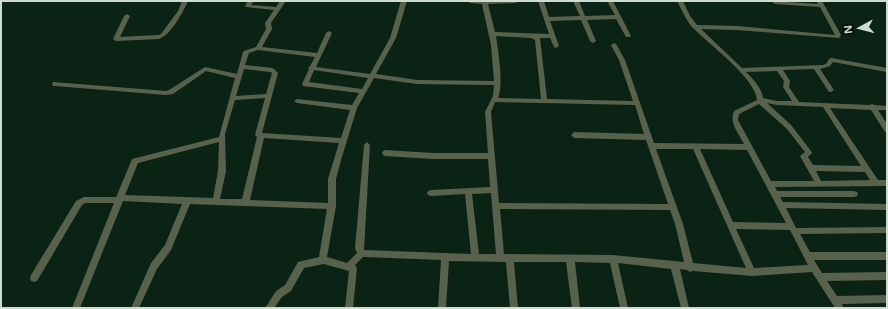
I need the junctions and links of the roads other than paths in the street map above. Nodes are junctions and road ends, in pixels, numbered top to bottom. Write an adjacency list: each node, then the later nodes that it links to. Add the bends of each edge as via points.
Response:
1 (185, 1): 15 (street, via 181,11 161,37 116,39)
2 (251, 1): 14 (street, via 248,6)
3 (284, 1): 14 (street)
4 (404, 1): 37 (street, via 393,38)
5 (470, 1): 11 (street)
6 (516, 1): 11 (street)
7 (541, 1): 18 (street)
8 (576, 1): 17 (street)
9 (610, 1): 16 (street)
10 (680, 1): 19 (street)
11 (484, 2): 21 (street, via 492,25)
12 (775, 2): 13 (street)
13 (820, 3): 19 (street, via 837,37)
14 (278, 9): 28 (street, via 268,24 269,29)
15 (128, 16)
16 (618, 17): 17 (street); 24 (street)
17 (583, 18): 18 (street); 25 (street)
18 (547, 19): 23 (street)
19 (695, 27): 34 (street)
20 (329, 34): 29 (street)
21 (492, 34): 22 (street); 38 (street)
22 (532, 36): 23 (street); 47 (street, via 538,39 540,45)
23 (552, 36): 27 (street)
24 (628, 36)
25 (593, 40)
26 (614, 44): 48 (street)
27 (556, 46)
28 (258, 48): 29 (street); 30 (street, via 246,51)
29 (318, 55): 32 (street)
30 (241, 67): 36 (street); 42 (street, via 274,71)
31 (816, 67): 33 (street); 35 (street, via 826,66 833,60); 40 (street)
32 (311, 68): 37 (street); 41 (street, via 306,85)
33 (778, 68): 34 (street); 49 (street)
34 (741, 70): 45 (street, via 760,95)
35 (887, 70)
36 (238, 76): 39 (street, via 205,69 168,93); 43 (street)
37 (370, 77): 38 (street, via 438,84); 41 (street)
38 (496, 83): 44 (street)
39 (55, 84)
40 (831, 90)
41 (362, 91): 52 (street)
42 (268, 96): 43 (street); 56 (street, via 258,132)
43 (232, 98): 58 (street)
44 (493, 100): 47 (street); 65 (street, via 488,112)
45 (760, 100): 49 (street); 63 (street, via 735,115 735,120); 66 (street, via 789,127 810,152 804,155)
46 (297, 101): 52 (street)
47 (544, 102): 48 (street)
48 (636, 103): 57 (street)
49 (797, 104): 50 (street)
50 (825, 106): 51 (street); 67 (street)
51 (872, 106): 53 (street); 54 (street)
52 (354, 108): 59 (street)
53 (887, 108)
54 (887, 130)
55 (574, 135): 57 (street)
56 (262, 136): 59 (street); 80 (street)
57 (648, 137): 61 (street)
58 (221, 139): 77 (street, via 135,161); 79 (street, via 222,171)
59 (343, 141): 82 (street, via 332,179)
60 (368, 145): 89 (street, via 359,248)
61 (651, 146): 62 (street); 84 (street)
62 (696, 147): 63 (street); 86 (street)
63 (750, 147): 70 (street)
64 (385, 153): 65 (street)
65 (492, 156): 72 (street)
66 (810, 168): 67 (street); 71 (street)
67 (867, 169): 68 (street)
68 (876, 183): 69 (street); 71 (street)
69 (887, 183)
70 (770, 184): 71 (street); 75 (street)
71 (819, 184)
72 (495, 190): 73 (street); 83 (street)
73 (468, 191): 74 (street); 93 (street)
74 (431, 193)
75 (775, 194): 76 (street); 81 (street)
76 (854, 194)
77 (118, 199): 78 (street); 106 (street, via 84,200 79,203); 109 (street)
78 (187, 201): 79 (street); 110 (street, via 168,247 154,266)
79 (216, 202): 80 (street)
80 (245, 203): 82 (street)
81 (780, 205): 85 (street); 87 (street)
82 (332, 206): 98 (street, via 322,256)
83 (497, 206): 84 (street); 94 (street)
84 (673, 207): 101 (street)
85 (887, 207)
86 (731, 225): 87 (street); 103 (street)
87 (793, 229): 88 (street); 91 (street)
88 (887, 230)
89 (361, 254): 90 (street); 99 (street)
90 (445, 256): 93 (street); 113 (street)
91 (808, 256): 92 (street); 102 (street)
92 (887, 256)
93 (475, 258): 94 (street)
94 (500, 258): 95 (street)
95 (510, 258): 96 (street); 114 (street)
96 (570, 258): 97 (street); 115 (street)
97 (613, 259): 100 (street); 116 (street)
98 (324, 260): 99 (street); 111 (street, via 301,265 288,288 279,294)
99 (349, 266): 112 (street, via 353,270)
100 (675, 266): 101 (street); 117 (street)
101 (690, 268): 103 (street)
102 (814, 268): 103 (street); 105 (street)
103 (752, 272)
104 (887, 276): 105 (street)
105 (820, 277): 108 (street)
106 (34, 278)
107 (887, 299): 108 (street)
108 (835, 300): 118 (street)
109 (76, 308)
110 (135, 308)
111 (269, 308)
112 (349, 308)
113 (442, 308)
114 (514, 308)
115 (576, 308)
116 (624, 308)
117 (685, 308)
118 (840, 308)

